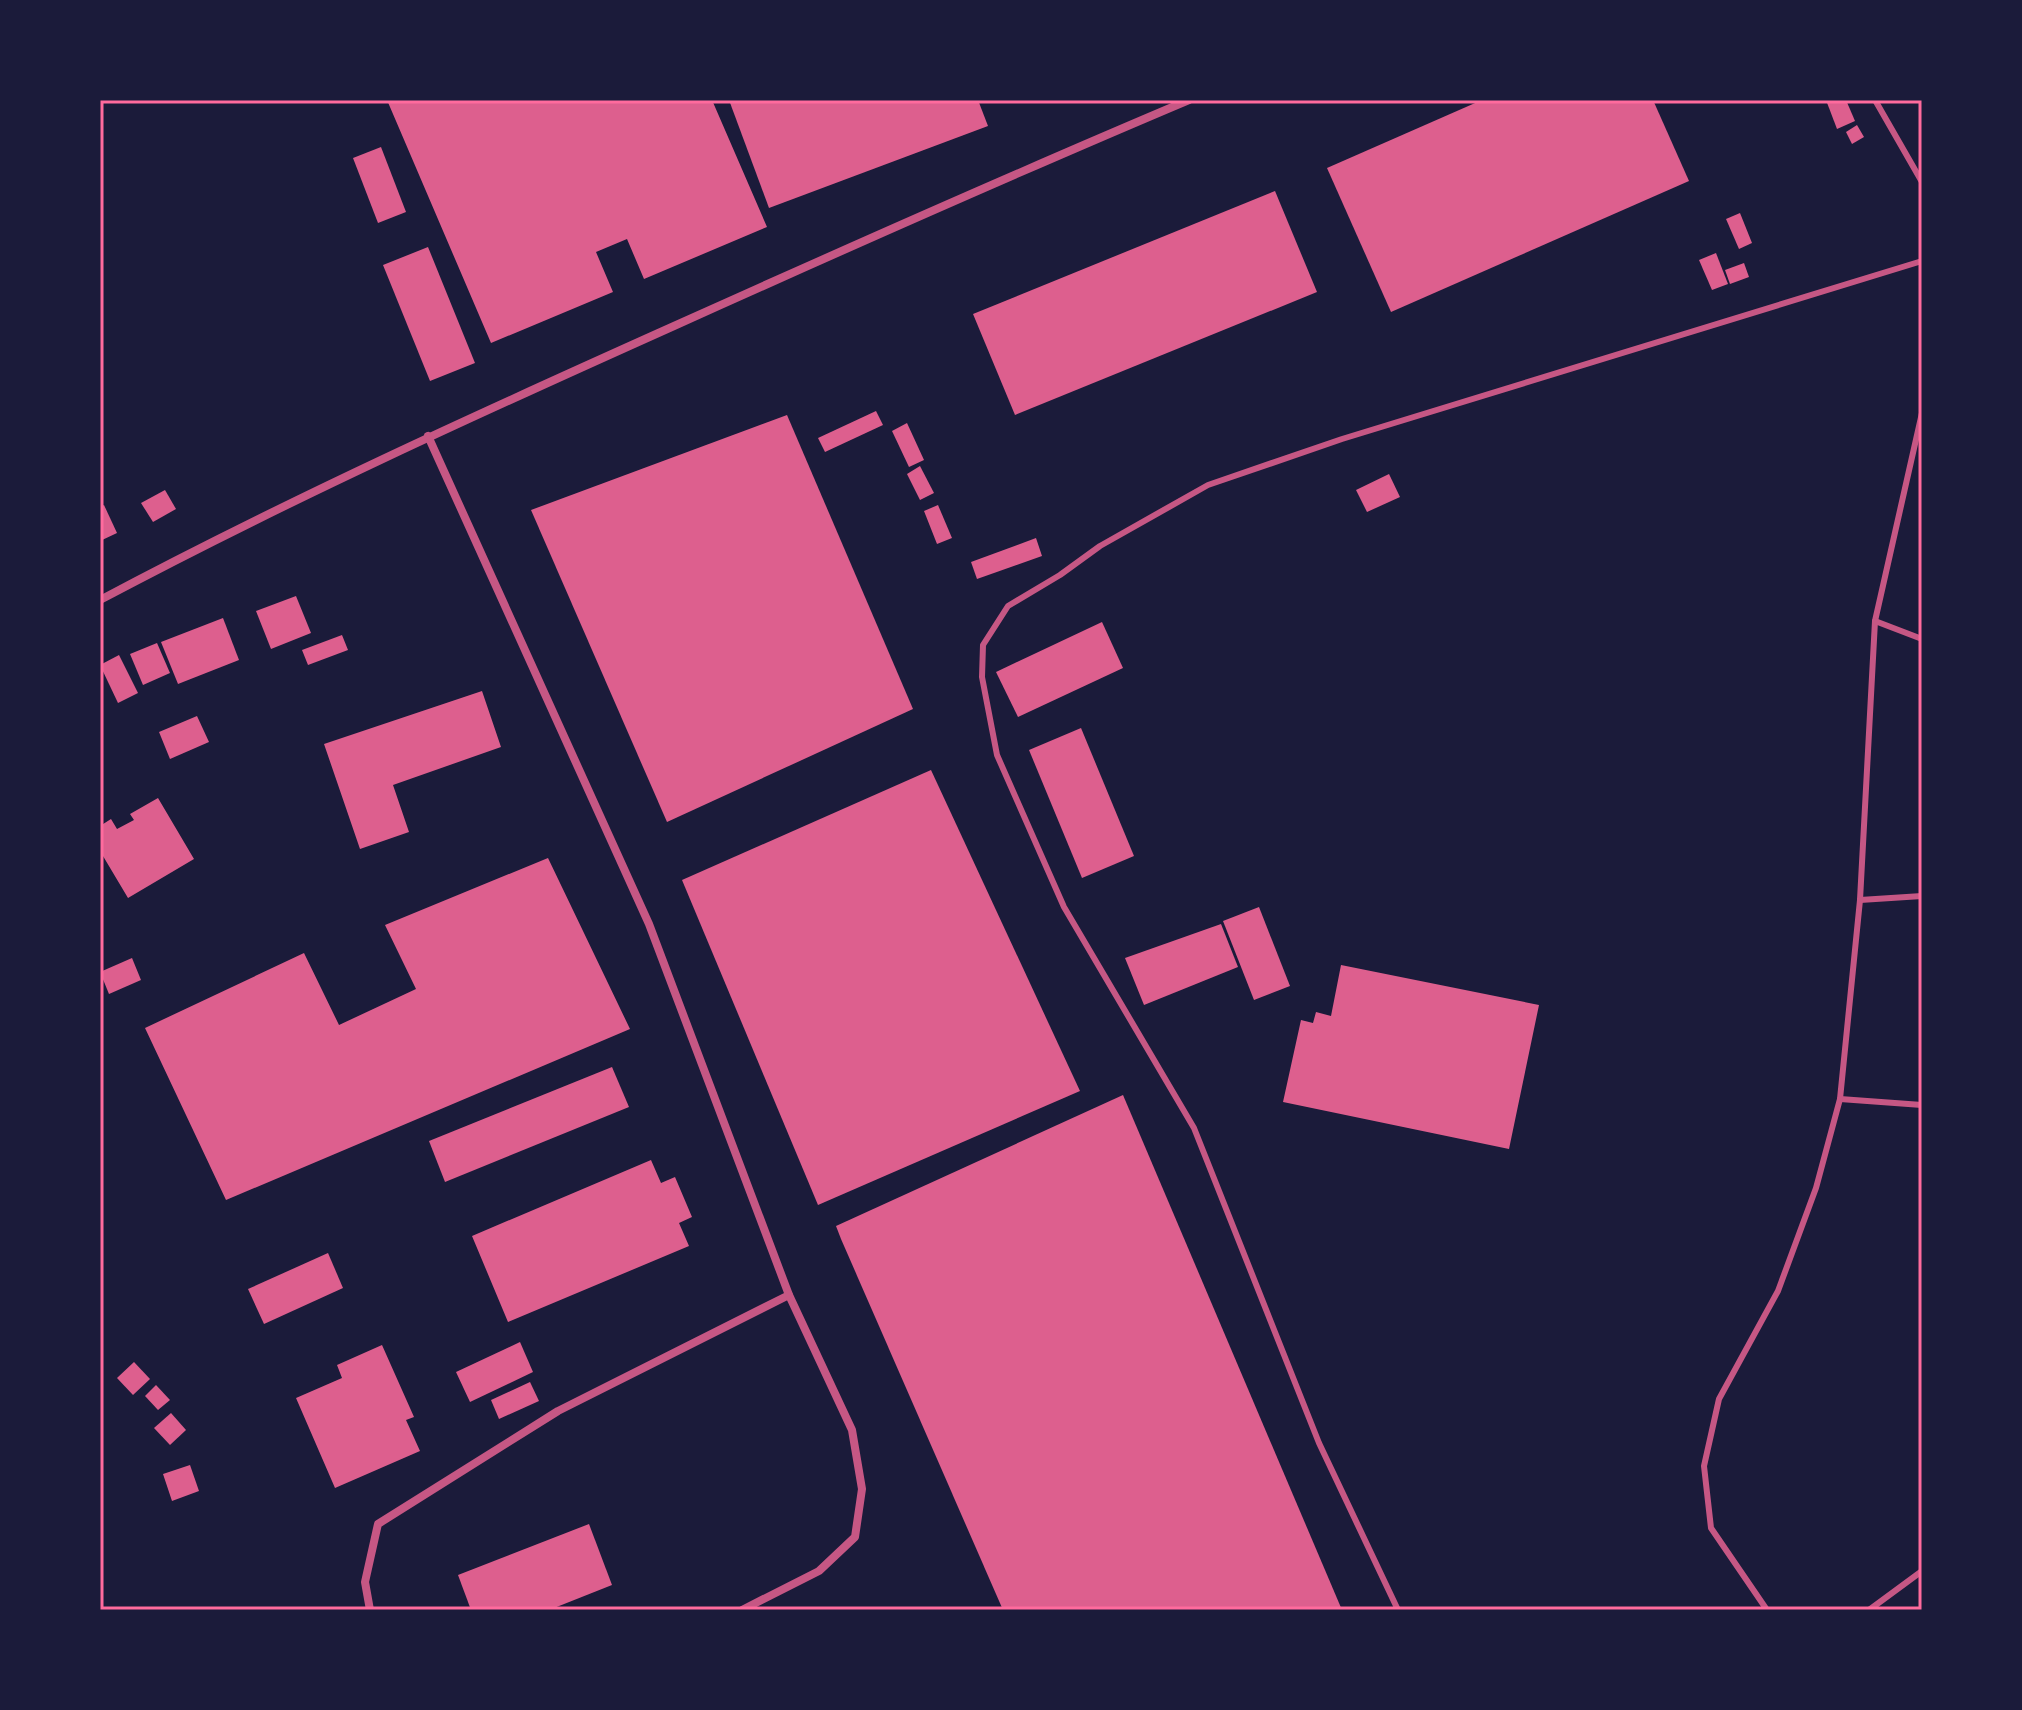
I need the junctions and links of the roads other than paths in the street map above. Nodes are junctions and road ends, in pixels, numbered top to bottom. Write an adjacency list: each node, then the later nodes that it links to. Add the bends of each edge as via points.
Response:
1 (1189, 100): 6 (street)
2 (1875, 100): 3 (lane)
3 (1922, 182)
4 (1922, 261): 18 (lane, via 1208,485 1008,606 983,645 982,677 997,755 1064,907 1194,1128 1319,1443)
5 (1922, 413): 8 (lane)
6 (428, 436): 7 (street, via 231,530); 14 (street, via 649,924)
7 (100, 600)
8 (1875, 621): 9 (lane); 11 (lane)
9 (1922, 639)
10 (1922, 896): 11 (lane)
11 (1860, 900): 12 (lane)
12 (1840, 1099): 13 (lane); 19 (lane, via 1816,1188 1778,1291 1719,1399 1704,1466 1711,1528)
13 (1922, 1105)
14 (789, 1295): 16 (street, via 558,1411 378,1524 365,1582); 17 (street, via 852,1430 862,1489 855,1537 819,1571)
15 (1922, 1571): 20 (lane)
16 (370, 1610)
17 (742, 1610)
18 (1398, 1610)
19 (1767, 1610)
20 (1869, 1610)

